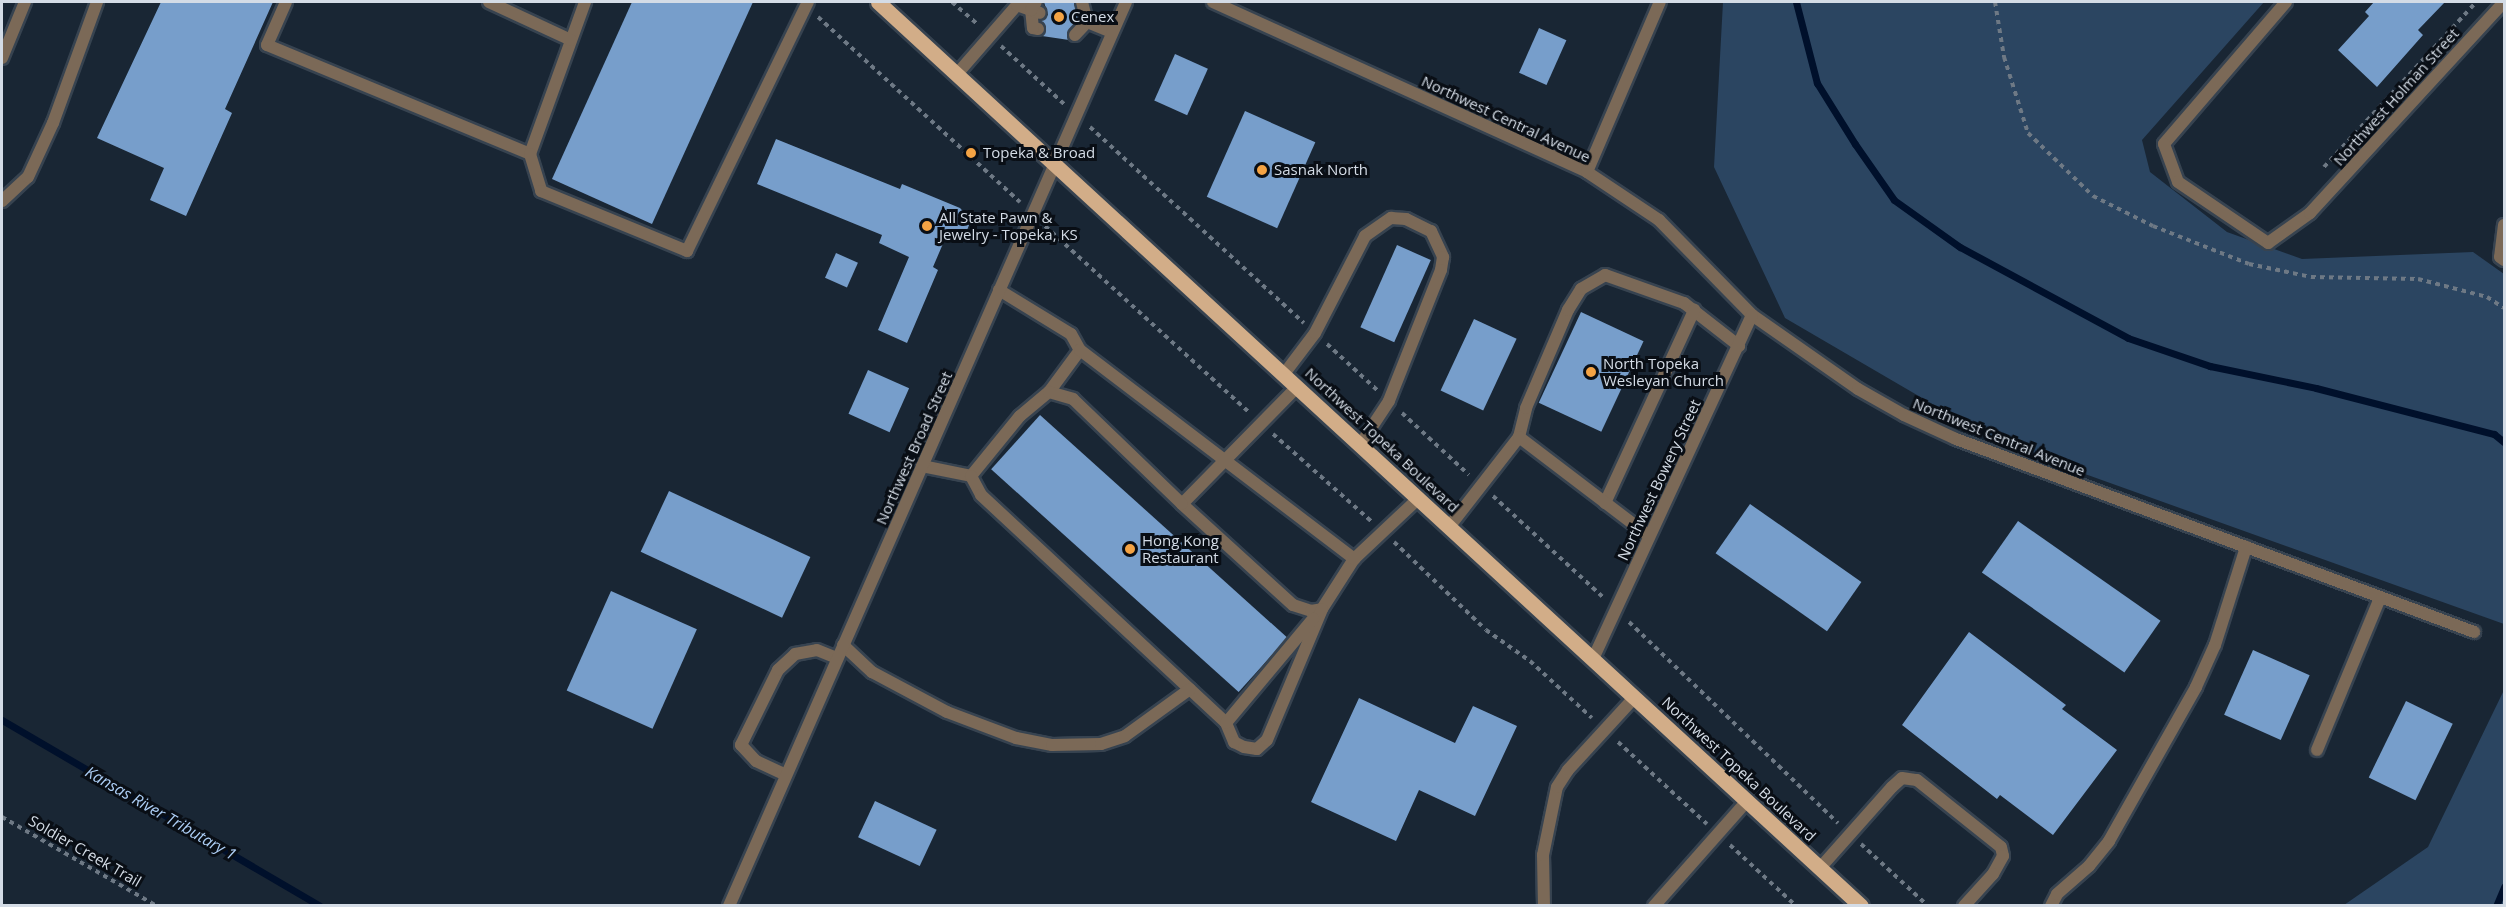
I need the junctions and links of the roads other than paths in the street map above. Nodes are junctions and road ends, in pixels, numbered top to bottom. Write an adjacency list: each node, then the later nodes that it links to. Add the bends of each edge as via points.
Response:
1 (25, 2): 21 (street)
2 (97, 2): 26 (street, via 53,123 28,177)
3 (286, 2): 23 (street, via 267,45)
4 (489, 2): 20 (street)
5 (585, 2): 20 (street)
6 (879, 2): 22 (main road, Northwest Topeka Boulevard)
7 (1082, 2): 16 (street)
8 (1126, 2): 18 (street, Northwest Broad Street)
9 (1214, 2): 25 (street, Northwest Central Avenue)
10 (1660, 2): 25 (street)
11 (2286, 2): 12 (street, Northwest Holman Street, via 2164,144 2178,182 2268,243 2310,213)
12 (2504, 2)
13 (806, 3): 23 (street, via 687,250 541,191)
14 (1014, 3): 15 (street); 22 (street, via 991,37)
15 (1036, 8): 17 (street, via 1033,28)
16 (1082, 21): 18 (street); 19 (street)
17 (1038, 29)
18 (1112, 32): 24 (street, Northwest Broad Street)
19 (1075, 35)
20 (571, 40): 23 (street)
21 (2, 58)
22 (957, 74): 24 (main road, Northwest Topeka Boulevard)
23 (530, 154)
24 (1055, 164): 29 (street, Northwest Broad Street); 34 (main road, Northwest Topeka Boulevard)
25 (1587, 172): 31 (street, Northwest Central Avenue, via 1659,220)
26 (2, 201)
27 (2505, 225): 28 (street, via 2500,256)
28 (2505, 260)
29 (999, 290): 33 (street, via 1071,334); 40 (street, Northwest Broad Street)
30 (1694, 310): 32 (street); 37 (street, via 1631,281 1605,275 1581,289 1526,408); 43 (street)
31 (1752, 315): 32 (street, Northwest Bowery Street); 47 (street, Northwest Central Avenue, via 1858,389 1904,415 1956,439)
32 (1739, 346): 46 (street, Northwest Bowery Street)
33 (1080, 350): 36 (street); 39 (street)
34 (1284, 374): 35 (main road, Northwest Topeka Boulevard); 38 (street, via 1315,333 1352,255 1378,224 1391,218 1406,219 1431,231 1443,257 1441,270 1389,401)
35 (1298, 387): 38 (main road, Northwest Topeka Boulevard); 39 (street)
36 (1049, 392): 41 (street, via 1020,416); 44 (street, via 1073,399)
37 (1518, 437): 43 (street); 45 (street)
38 (1360, 445): 42 (main road, Northwest Topeka Boulevard)
39 (1222, 461): 44 (street); 48 (street)
40 (922, 466): 41 (street); 52 (street, Northwest Broad Street)
41 (971, 476): 55 (street, via 981,495)
42 (1419, 498): 45 (main road, Northwest Topeka Boulevard); 48 (street)
43 (1605, 503): 46 (street)
44 (1182, 504): 50 (street, via 1293,605 1311,611)
45 (1449, 527): 54 (main road, Northwest Topeka Boulevard)
46 (1649, 536): 54 (street, Northwest Bowery Street)
47 (2246, 547): 49 (street, Northwest Central Avenue); 67 (street, via 2215,645 2196,687 2109,841 2089,866 2057,894)
48 (1354, 559): 50 (street)
49 (2380, 597): 51 (street, Northwest Central Avenue); 58 (street)
50 (1322, 609): 57 (street); 57 (street, via 1267,740 1257,749 1244,747 1234,742)
51 (2474, 632)
52 (843, 645): 53 (street, Northwest Broad Street); 55 (street, via 872,672 947,712 1016,738 1052,745 1101,744 1125,736)
53 (837, 658): 59 (street, Northwest Broad Street); 59 (street, via 818,650 795,654 778,670 741,745 756,761)
54 (1593, 659): 56 (main road, Northwest Topeka Boulevard)
55 (1190, 689): 57 (street)
56 (1635, 697): 60 (main road, Northwest Topeka Boulevard); 63 (street, via 1557,787 1542,855)
57 (1226, 723)
58 (2317, 750)
59 (786, 775): 62 (street, Northwest Broad Street)
60 (1747, 801): 61 (main road, Northwest Topeka Boulevard); 64 (street)
61 (1820, 868): 65 (main road, Northwest Topeka Boulevard); 66 (street, via 1892,787 1902,778 1917,780 2001,847 2003,856 1993,874)
62 (729, 906)
63 (1544, 906)
64 (1654, 906)
65 (1861, 906)
66 (1964, 906)
67 (2051, 906)

